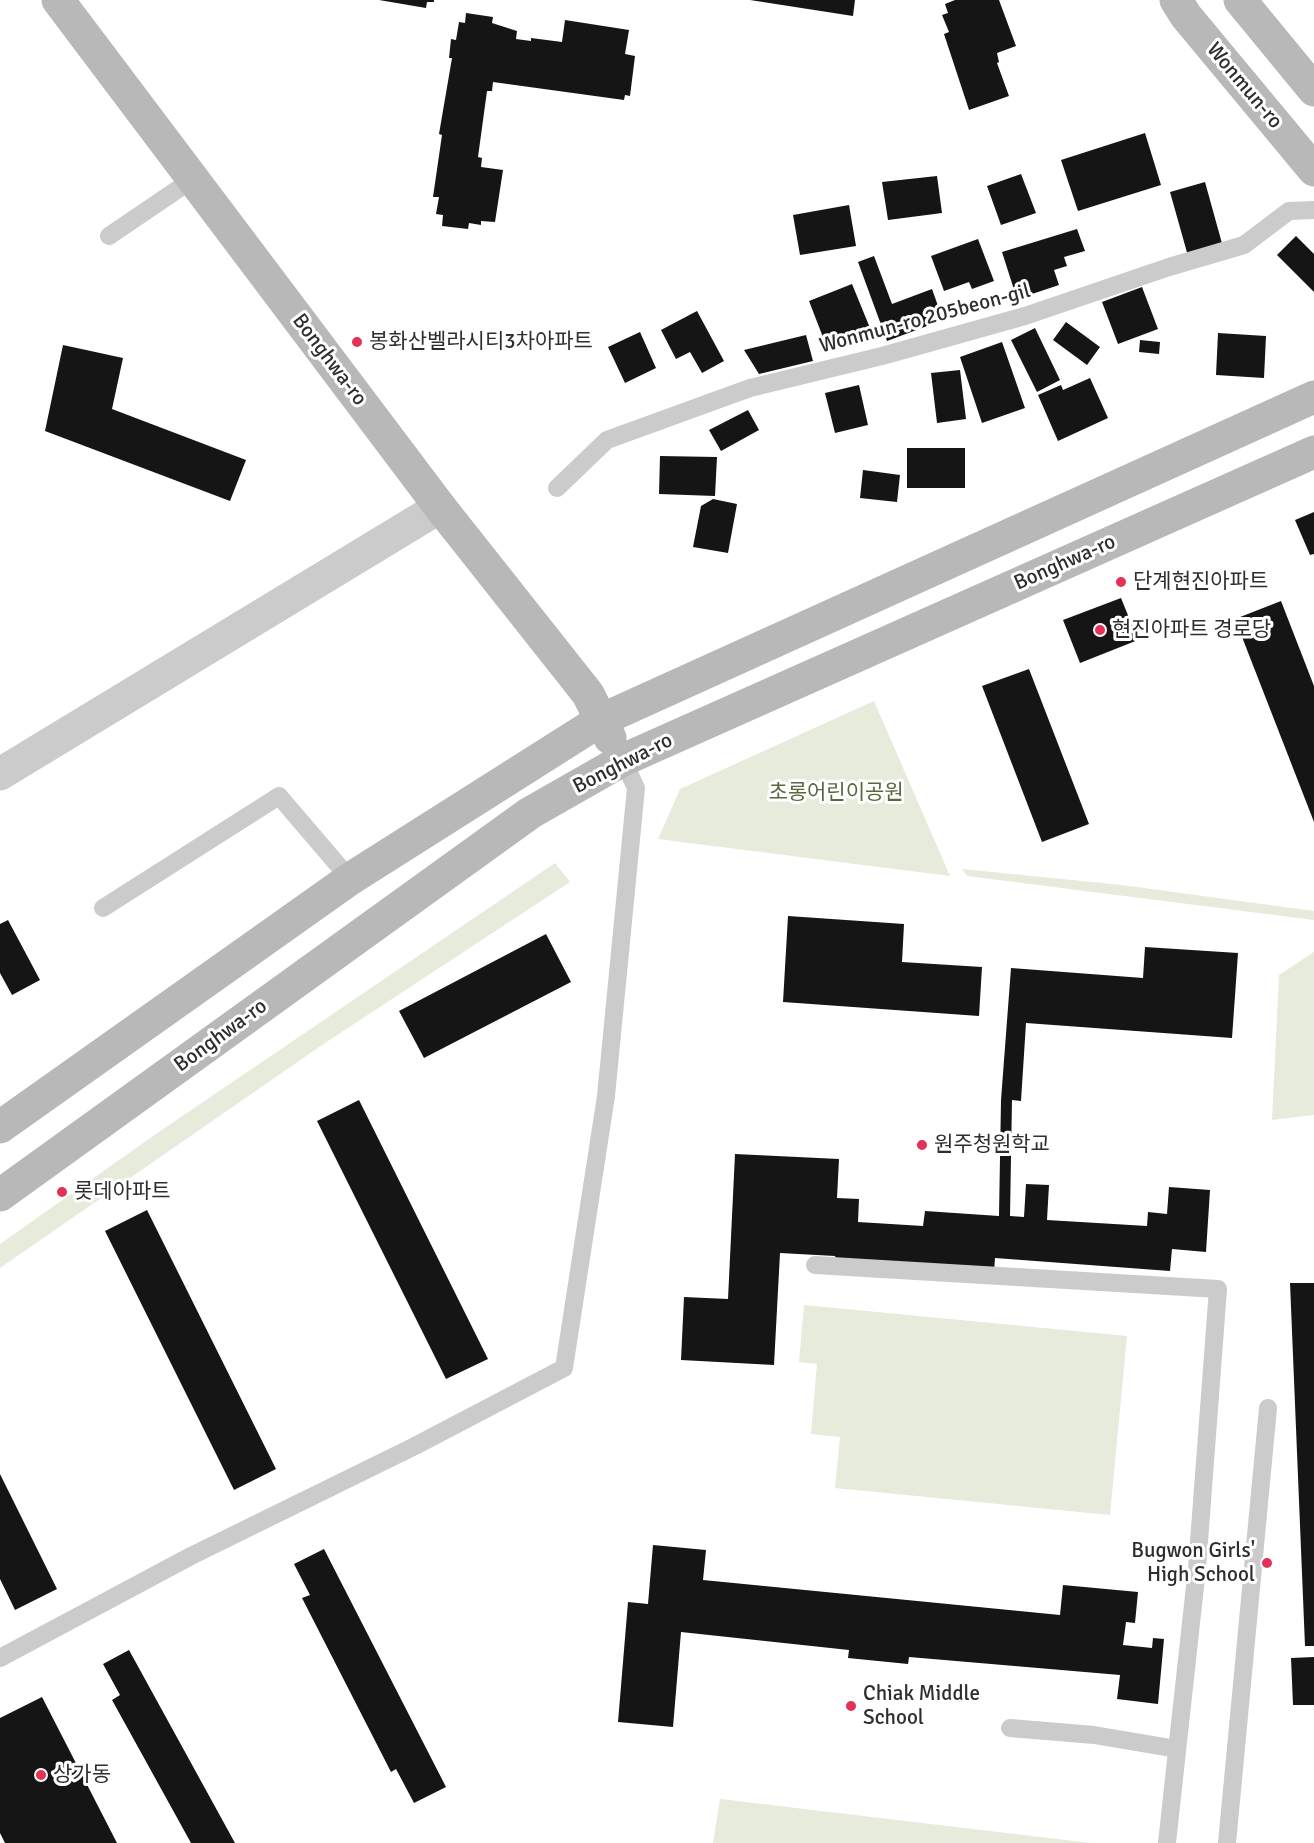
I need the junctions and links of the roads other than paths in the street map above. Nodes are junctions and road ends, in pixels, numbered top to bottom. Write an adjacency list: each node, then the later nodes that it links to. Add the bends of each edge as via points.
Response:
1 (57, 0): 6 (street, Bonghwa-ro)
2 (1176, 0): 5 (street, Wonmun-ro)
3 (1240, 0): 4 (street)
4 (1314, 90)
5 (1314, 170)
6 (193, 179): 8 (lane); 12 (street, Bonghwa-ro)
7 (1314, 210): 11 (lane, Wonmun-ro 205beon-gil, via 1289,211 1244,244 1024,316 750,388 607,440)
8 (109, 236)
9 (1314, 397): 13 (street)
10 (1314, 452): 14 (street, Bonghwa-ro)
11 (557, 488)
12 (440, 507): 13 (street, Bonghwa-ro, via 588,694); 15 (street)
13 (601, 720): 14 (street, Bonghwa-ro); 16 (street)
14 (622, 760): 19 (street, Bonghwa-ro, via 531,813); 22 (lane, via 636,788 608,1086 564,1368 191,1556)
15 (0, 774)
16 (350, 879): 17 (lane, via 279,796); 18 (street)
17 (103, 908)
18 (0, 1127)
19 (0, 1195)
20 (815, 1265): 24 (lane, via 1218,1289 1197,1568)
21 (1268, 1408): 26 (lane)
22 (0, 1658)
23 (1010, 1728): 24 (lane, via 1094,1735)
24 (1177, 1749): 25 (lane)
25 (1167, 1843)
26 (1227, 1843)

